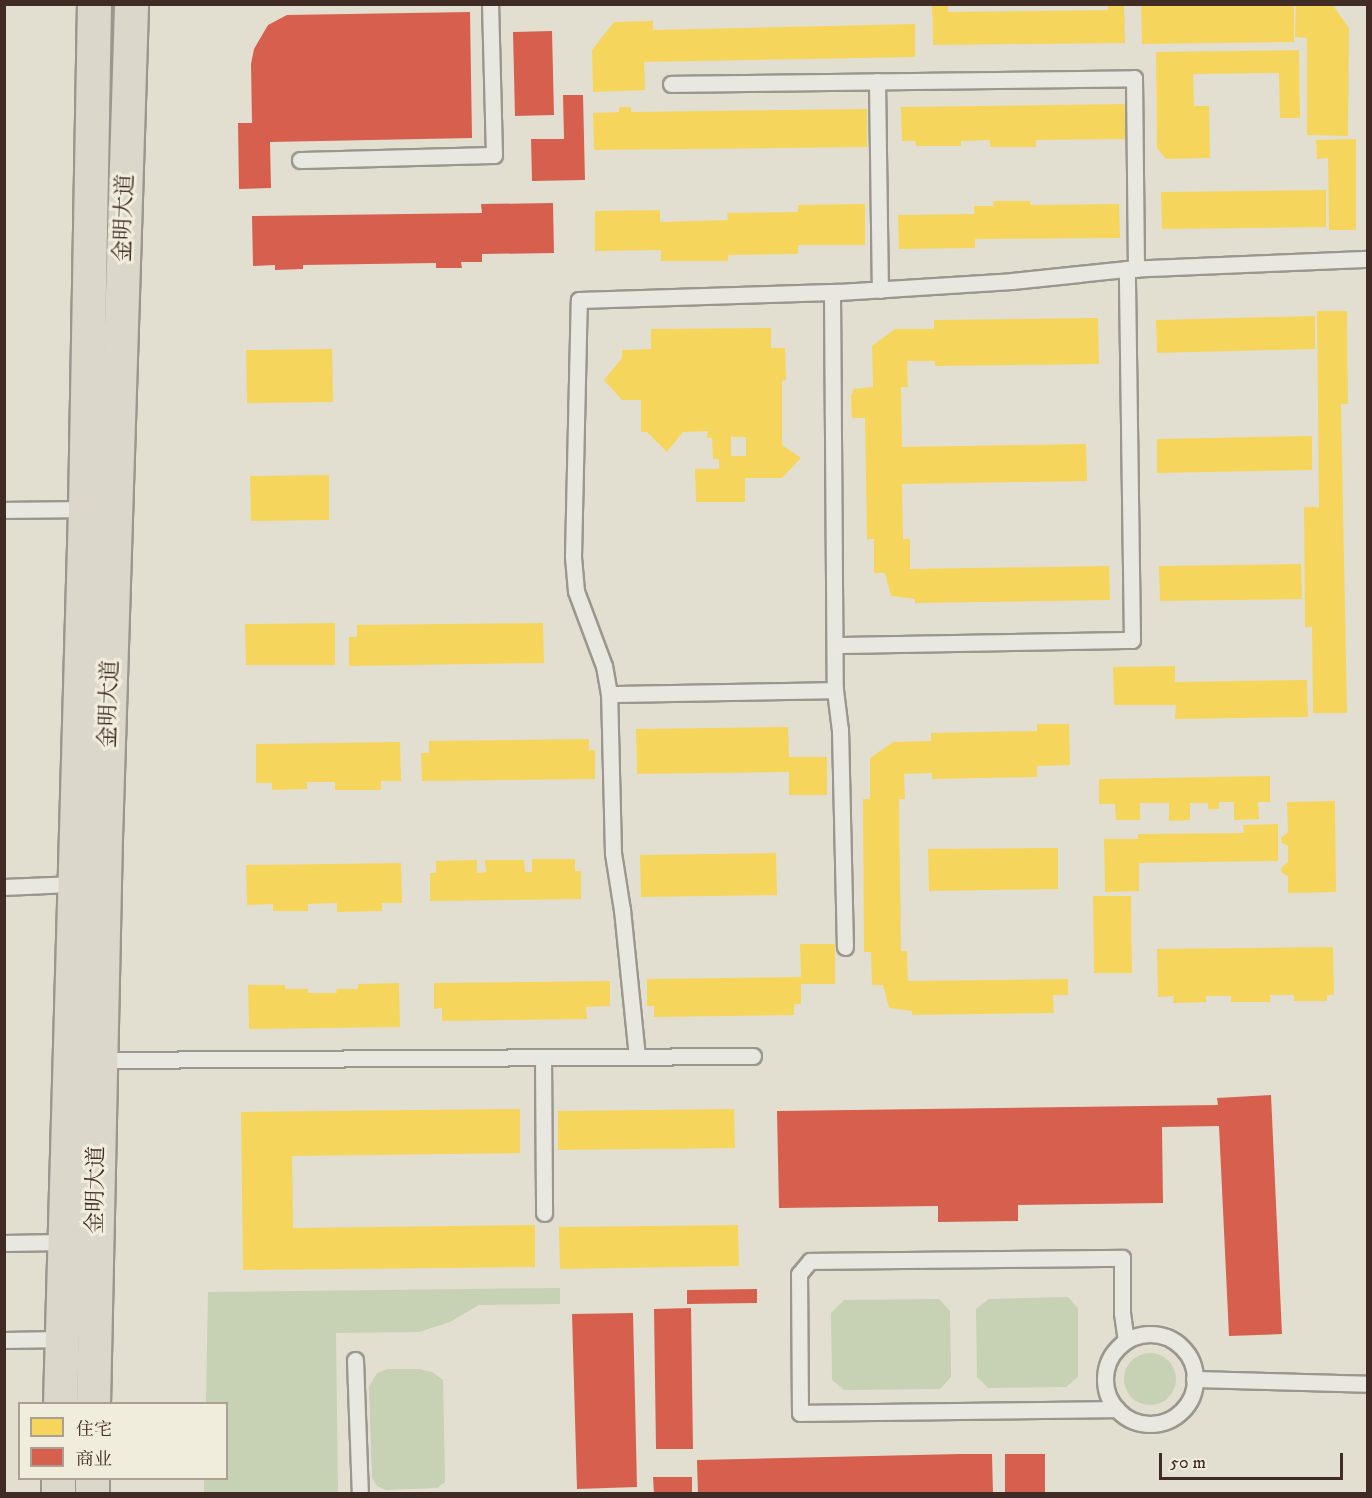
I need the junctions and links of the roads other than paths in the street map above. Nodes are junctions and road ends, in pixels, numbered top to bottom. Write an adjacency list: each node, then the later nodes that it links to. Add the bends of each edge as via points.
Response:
1 (94, 4): 11 (main road, 金明大道)
2 (131, 4): 22 (main road, 金明大道)
3 (490, 4): 6 (lane, via 494,155)
4 (877, 81): 5 (lane); 8 (lane, via 1134,78); 9 (lane)
5 (671, 84)
6 (300, 160)
7 (1368, 260): 8 (lane)
8 (1132, 269): 9 (lane); 13 (lane, via 1132,640)
9 (880, 290): 10 (lane)
10 (832, 292): 13 (lane); 15 (lane, via 579,300 573,556 576,591 604,666)
11 (85, 509): 12 (lane); 16 (main road, 金明大道)
12 (4, 510)
13 (835, 645): 14 (lane)
14 (835, 690): 15 (lane); 18 (lane, via 840,729)
15 (609, 694): 21 (lane, via 612,853 622,909)
16 (74, 884): 17 (lane); 24 (main road, 金明大道)
17 (4, 887)
18 (845, 947)
19 (753, 1056): 21 (lane)
20 (543, 1057): 21 (lane); 22 (lane); 23 (lane)
21 (637, 1057)
22 (99, 1060): 33 (main road, 金明大道)
23 (544, 1213)
24 (63, 1242): 25 (lane); 26 (main road, 金明大道)
25 (4, 1243)
26 (62, 1339): 27 (lane); 32 (main road, 金明大道)
27 (4, 1340)
28 (1126, 1341): 30 (lane, via 1143,1335 1167,1337 1186,1352); 34 (lane, via 1113,1354 1105,1378); 34 (lane, via 1122,1258 810,1261 799,1274 800,1413)
29 (356, 1360): 35 (lane)
30 (1194, 1379): 31 (lane); 34 (lane, via 1184,1408 1161,1423 1133,1421)
31 (1368, 1384)
32 (60, 1402)
33 (93, 1402)
34 (1117, 1409)
35 (360, 1494)

